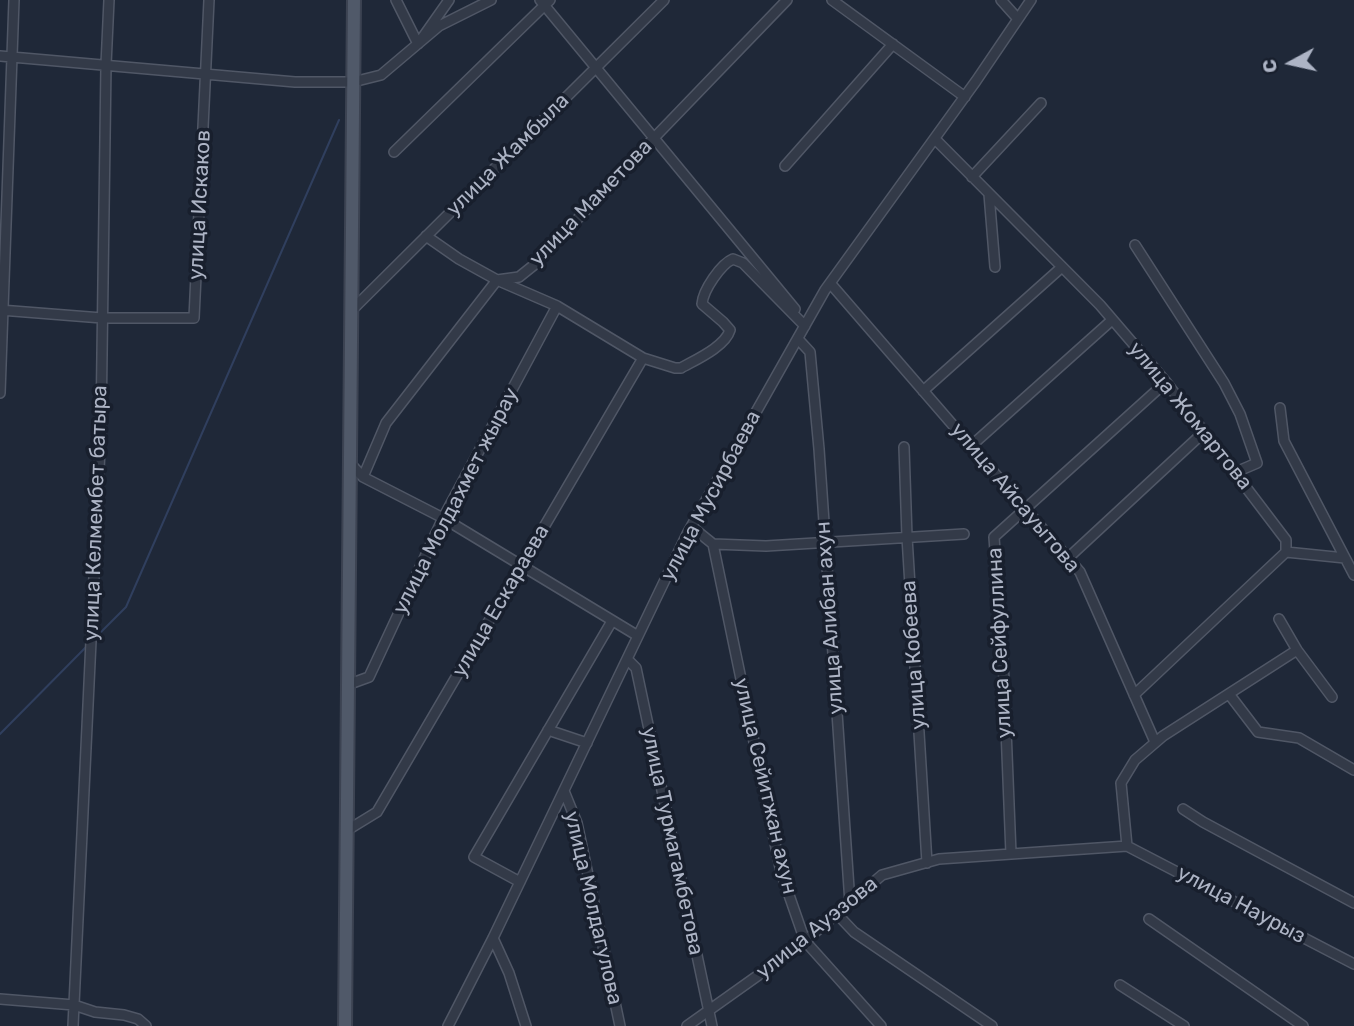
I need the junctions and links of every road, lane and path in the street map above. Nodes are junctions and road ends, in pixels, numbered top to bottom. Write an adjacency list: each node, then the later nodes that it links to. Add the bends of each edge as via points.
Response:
1 (15, 0): 18 (street)
2 (108, 0): 19 (street, улица Келмембет батыра)
3 (209, 0): 21 (street, улица Искаков)
4 (354, 0): 22 (main road)
5 (396, 0): 15 (street)
6 (449, 0): 15 (street)
7 (491, 0): 15 (street, via 439,26)
8 (664, 0): 20 (street, улица Жамбыла)
9 (832, 0): 16 (street)
10 (1001, 0): 14 (street)
11 (1031, 0): 14 (street, улица Мусирбаева)
12 (545, 2): 20 (street); 27 (street)
13 (780, 2): 25 (street, улица Маметова)
14 (1018, 19): 23 (street, улица Мусирбаева)
15 (418, 44): 22 (street, via 381,75)
16 (893, 44): 23 (street); 28 (street)
17 (0, 57): 18 (street)
18 (13, 58): 19 (street); 38 (street)
19 (106, 65): 21 (street); 40 (street, улица Келмембет батыра)
20 (596, 68): 25 (street); 31 (street, улица Жамбыла)
21 (206, 74): 22 (street); 40 (street, улица Искаков, via 194,318)
22 (353, 82): 39 (main road)
23 (965, 97): 26 (street, улица Мусирбаева)
24 (1041, 103): 29 (street)
25 (654, 138): 35 (street, улица Маметова, via 534,265 519,277); 42 (street)
26 (934, 139): 29 (street, улица Жомартова); 36 (street, улица Мусирбаева)
27 (394, 152)
28 (785, 166)
29 (972, 177): 30 (street, улица Жомартова)
30 (989, 194): 33 (street); 34 (street, улица Жомартова)
31 (426, 236): 35 (street); 39 (street, улица Жамбыла)
32 (1135, 245): 53 (street, via 1240,414 1257,463)
33 (995, 267)
34 (1062, 267): 41 (street, улица Жомартова); 46 (street)
35 (497, 280): 37 (street); 54 (street, via 386,423)
36 (830, 283): 42 (street, улица Мусирбаева); 46 (street, улица Айсауытова)
37 (558, 306): 44 (street); 56 (street, улица Молдахмет жырау)
38 (2, 310): 40 (street); 47 (street)
39 (352, 310): 52 (main road)
40 (102, 317): 96 (street, улица Келмембет батыра)
41 (1112, 320): 45 (street, улица Жомартова); 50 (street)
42 (806, 325): 43 (street, улица Мусирбаева); 44 (street, via 743,264 733,260 720,269 702,304 730,330 729,335 681,368)
43 (798, 339): 57 (street, улица Мусирбаева); 60 (street, улица Алибан ахун, via 810,352)
44 (643, 358): 65 (street, улица Ескараева)
45 (1166, 382): 49 (street, улица Жомартова); 55 (street, улица Сейфуллина)
46 (923, 391): 50 (street, улица Айсауытова)
47 (0, 393)
48 (1280, 408): 64 (street, via 1284,441)
49 (1204, 432): 53 (street, улица Жомартова); 63 (street)
50 (971, 446): 55 (street, улица Айсауытова)
51 (904, 447): 59 (street, улица Кобеева)
52 (349, 462): 54 (street); 72 (main road)
53 (1236, 472): 62 (street, улица Жомартова, via 1286,540)
54 (363, 477): 56 (street)
55 (1025, 509): 63 (street, улица Айсауытова); 84 (street, улица Сейфуллина, via 994,537)
56 (443, 518): 65 (street); 72 (street, улица Молдахмет жырау, via 369,677)
57 (692, 527): 61 (street); 69 (street, улица Мусирбаева)
58 (964, 534): 59 (street)
59 (906, 537): 60 (street); 85 (street, улица Кобеева)
60 (825, 542): 61 (street); 87 (street, улица Алибан ахун)
61 (713, 544): 92 (street, улица Сейитжан ахун, via 781,872)
62 (1286, 552): 64 (street); 74 (street)
63 (1068, 558): 74 (street, улица Айсауытова, via 1080,572)
64 (1345, 558): 66 (street)
65 (522, 566): 68 (street); 82 (street, улица Ескараева, via 377,812)
66 (1354, 575)
67 (1279, 619): 70 (street)
68 (612, 621): 69 (street); 76 (street)
69 (638, 636): 71 (street, улица Мусирбаева)
70 (1297, 650): 73 (street); 75 (street)
71 (627, 659): 78 (street, улица Мусирбаева); 97 (street, улица Турмагамбетова, via 636,668)
72 (347, 685): 82 (main road)
73 (1229, 694): 77 (street); 79 (street, via 1258,732 1299,738)
74 (1134, 695): 77 (street, улица Айсауытова)
75 (1332, 697)
76 (548, 730): 78 (street); 86 (street, via 474,856)
77 (1155, 742): 83 (street, via 1135,760 1121,783)
78 (587, 743): 80 (street, улица Мусирбаева)
79 (1354, 770)
80 (564, 791): 86 (street, улица Мусирбаева); 103 (street, улица Молдагулова, via 576,823)
81 (1182, 809): 88 (street)
82 (346, 831): 100 (main road)
83 (1127, 846): 84 (street, улица Ауэзова); 93 (street, улица Наурыз)
84 (1011, 854): 85 (street, улица Ауэзова)
85 (927, 863): 87 (street, улица Ауэзова, via 882,875)
86 (520, 882): 91 (street, улица Мусирбаева)
87 (850, 903): 89 (street, улица Ауэзова)
88 (1354, 903)
89 (837, 914): 92 (street, улица Ауэзова); 107 (street, via 854,932)
90 (1149, 919): 109 (street)
91 (493, 938): 101 (street, улица Мусирбаева); 102 (street)
92 (805, 941): 97 (street, улица Ауэзова); 106 (street, улица Сейитжан ахун)
93 (1354, 964)
94 (1120, 985): 108 (street)
95 (0, 999): 96 (street)
96 (74, 1005): 98 (street, улица Келмембет батыра); 99 (street, via 138,1019)
97 (708, 1011): 104 (street, улица Ауэзова); 105 (street, улица Турмагамбетова)
98 (73, 1026)
99 (146, 1026)
100 (345, 1026)
101 (448, 1026)
102 (526, 1026)
103 (620, 1026)
104 (687, 1026)
105 (712, 1026)
106 (881, 1026)
107 (992, 1026)
108 (1184, 1026)
109 (1303, 1026)

